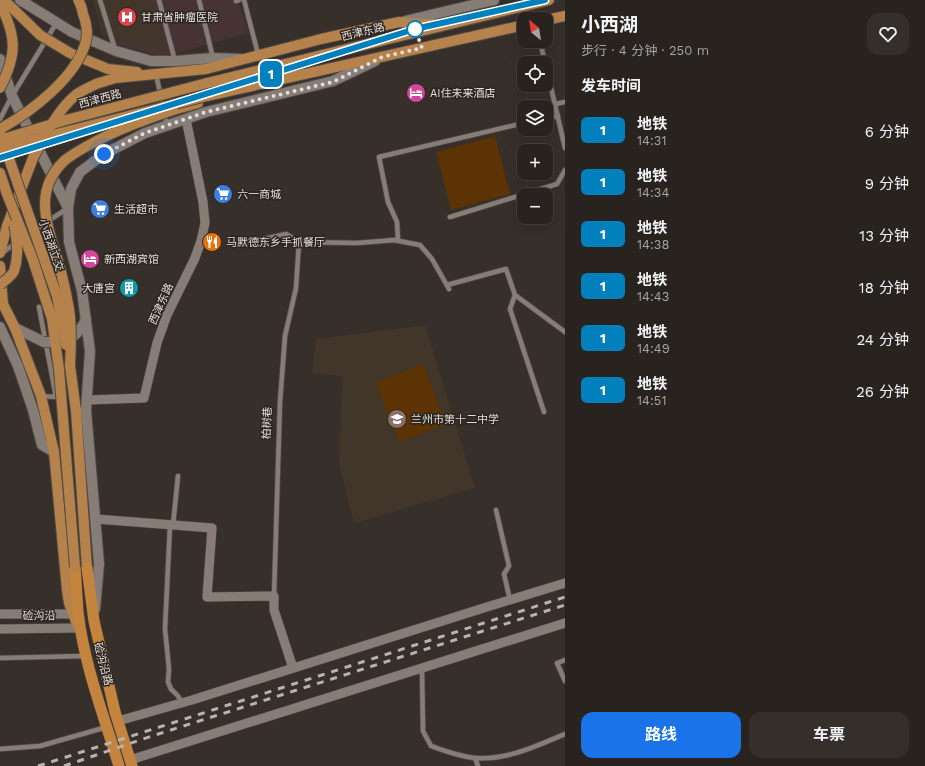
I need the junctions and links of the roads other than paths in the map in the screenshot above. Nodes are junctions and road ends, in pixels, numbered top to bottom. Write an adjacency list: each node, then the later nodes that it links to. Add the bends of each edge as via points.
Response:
1 (4, 0): 27 (main road, bridge, via 40,35 70,53 108,68)
2 (20, 0): 16 (street)
3 (78, 0): 41 (main road, bridge, via 86,22 86,40 79,59 65,78 37,105)
4 (100, 0): 20 (lane)
5 (159, 0): 26 (lane)
6 (199, 0): 23 (lane)
7 (236, 0): 8 (lane)
8 (239, 0)
9 (244, 0): 21 (lane)
10 (494, 0): 12 (street, 西津东路)
11 (549, 0): 18 (main road, 西津东路)
12 (476, 2): 17 (street, 西津东路)
13 (0, 4): 30 (main road, bridge, via 13,37 13,56)
14 (565, 16): 15 (main road)
15 (553, 19)
16 (57, 22): 20 (street, via 72,32); 32 (lane)
17 (399, 22): 18 (main road); 21 (main road)
18 (442, 25): 29 (main road, 西津东路)
19 (517, 27): 22 (main road)
20 (116, 51): 26 (street, via 151,62)
21 (258, 54): 25 (main road)
22 (382, 57): 28 (main road); 38 (street, via 333,82)
23 (213, 58): 25 (street); 26 (street)
24 (0, 59): 32 (street)
25 (241, 59): 27 (main road, via 206,68)
26 (175, 61)
27 (156, 74): 39 (lane); 56 (main road, bridge, via 115,78 96,84 67,104 47,132 33,158 19,192)
28 (290, 78): 44 (main road, bridge, via 207,96); 66 (main road, bridge, via 173,110 130,126 84,148 64,161 57,169 45,196 45,215 69,309)
29 (207, 83): 43 (main road, 西津西路, bridge)
30 (0, 88)
31 (552, 92): 34 (lane)
32 (12, 96): 37 (lane); 51 (street)
33 (565, 102): 34 (lane)
34 (555, 104): 35 (lane)
35 (558, 116): 36 (lane); 45 (lane)
36 (553, 117)
37 (0, 119)
38 (186, 119): 39 (street); 68 (street, 西津东路, via 203,202 204,223 201,241 167,315 157,343 144,398)
39 (167, 126): 51 (street, via 145,133 104,154 80,172 71,189)
40 (517, 126): 53 (lane, via 378,157 388,202 397,222)
41 (0, 129)
42 (0, 133): 66 (main road, 小西湖立交, bridge, via 57,296)
43 (0, 140)
44 (13, 145): 46 (main road, bridge); 47 (main road, bridge)
45 (565, 148)
46 (0, 149)
47 (0, 154)
48 (565, 170): 52 (lane, via 557,184)
49 (0, 173): 50 (main road)
50 (7, 194): 58 (main road, bridge, via 17,239 16,256 13,272); 75 (main road, bridge, via 33,260 52,319 59,369)
51 (68, 208): 56 (lane); 62 (street, via 69,242)
52 (450, 217)
53 (398, 241): 54 (lane); 59 (lane, via 420,244 448,287 506,269)
54 (299, 242): 55 (lane, via 286,234); 78 (lane, 柏树巷, via 296,288 285,336 280,402)
55 (237, 245)
56 (2, 249)
57 (0, 266): 60 (main road)
58 (0, 285)
59 (514, 295): 65 (lane); 69 (lane, via 510,309)
60 (2, 301): 64 (main road)
61 (38, 307): 67 (lane, via 56,397)
62 (86, 318): 64 (street, via 81,330 59,343 48,342); 68 (street, via 90,351)
63 (0, 327): 70 (street, via 18,366 42,444)
64 (15, 328): 67 (main road)
65 (565, 332)
66 (70, 366): 76 (main road)
67 (41, 396): 70 (main road)
68 (87, 400): 73 (street)
69 (544, 412)
70 (54, 452): 81 (main road, via 66,590)
71 (178, 476): 74 (lane)
72 (496, 510): 79 (lane, via 509,566 504,574)
73 (96, 519): 74 (street); 82 (street, via 100,564)
74 (172, 525): 78 (street, via 212,528 207,597); 92 (lane, via 165,630 168,682)
75 (76, 567): 86 (highway, 硷沟沿路, via 78,613)
76 (88, 568): 82 (highway, 硷沟沿路)
77 (565, 583): 79 (street)
78 (274, 596): 89 (street, 柏树巷, via 274,610)
79 (510, 600): 89 (street)
80 (0, 614): 81 (street, 硷沟沿)
81 (73, 614): 84 (main road)
82 (94, 621): 93 (highway, 硷沟沿路)
83 (565, 624): 90 (street)
84 (78, 628): 85 (street, 硷沟沿); 86 (main road)
85 (0, 629)
86 (85, 650): 87 (lane); 94 (highway, 硷沟沿路)
87 (0, 658)
88 (565, 660): 91 (lane, via 557,663)
89 (293, 668): 92 (street)
90 (422, 669): 97 (lane, via 423,731 431,746); 98 (street)
91 (565, 681)
92 (182, 703): 93 (street)
93 (118, 721): 98 (highway, 硷沟沿路)
94 (107, 726): 96 (lane, via 40,746); 99 (highway, 硷沟沿路)
95 (565, 734): 97 (lane, via 516,754 497,758)
96 (0, 748)
97 (475, 758): 100 (lane)
98 (131, 763)
99 (119, 766)
100 (478, 766)

